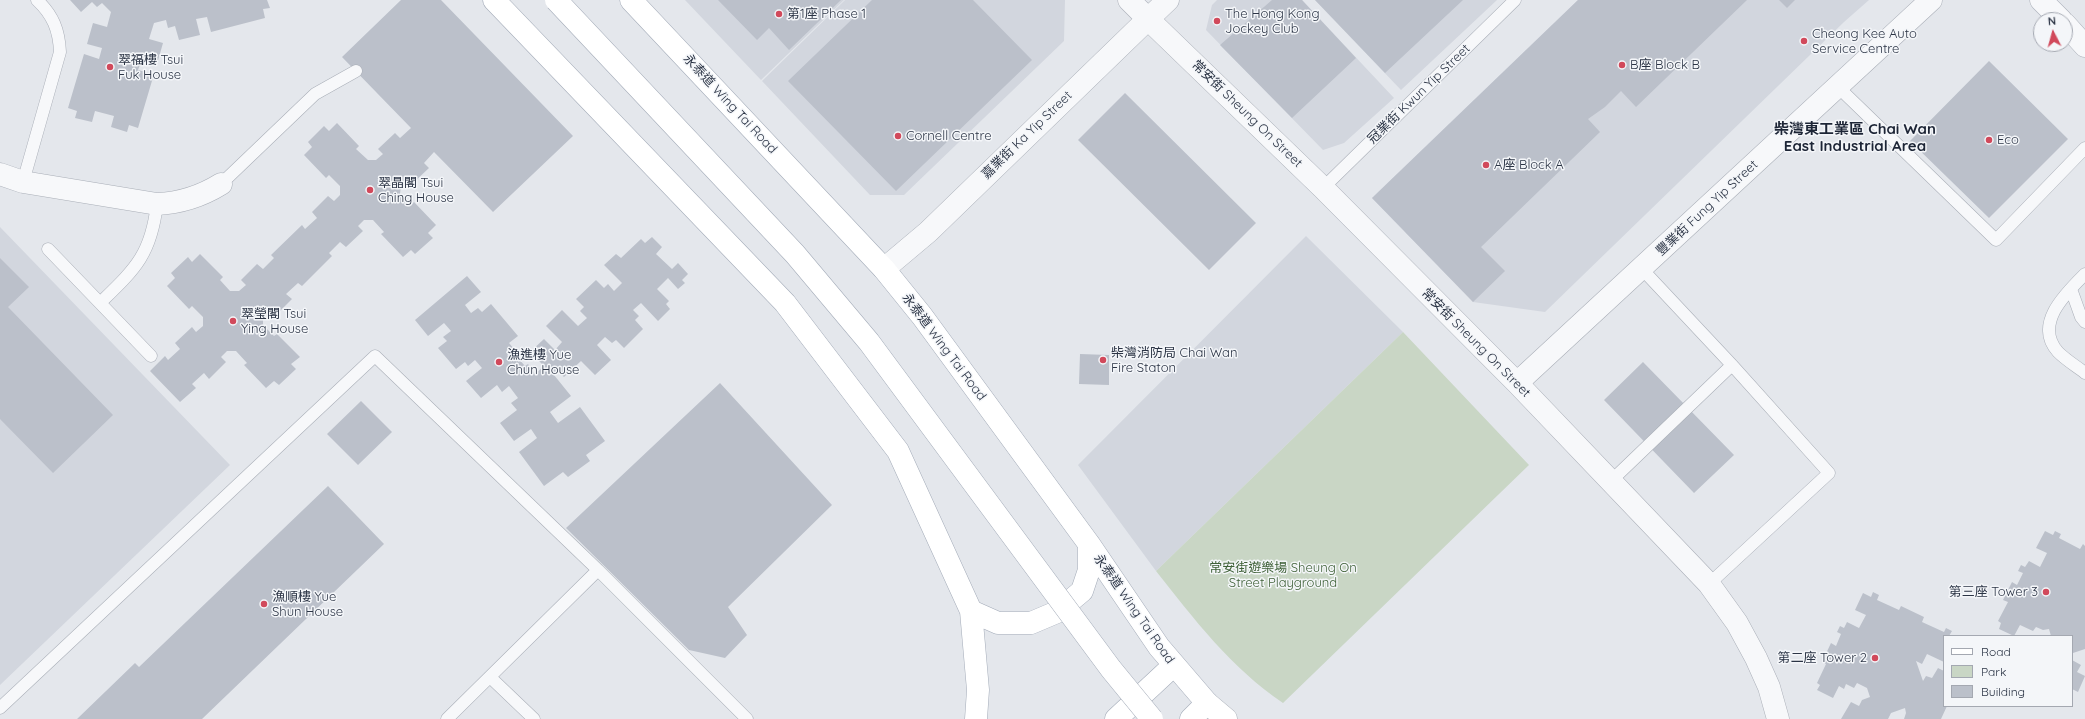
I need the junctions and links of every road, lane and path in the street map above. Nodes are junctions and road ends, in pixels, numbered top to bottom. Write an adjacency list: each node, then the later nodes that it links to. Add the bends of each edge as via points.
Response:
1 (37, 0): 18 (lane, via 55,22 60,52)
2 (494, 0): 37 (main road, via 785,303 898,451)
3 (556, 0): 47 (main road, bridge, via 838,303 1122,684)
4 (631, 0): 23 (main road, 永泰道 Wing Tai Road)
5 (1129, 0): 11 (street, 常安街 Sheung On Street)
6 (1168, 0): 11 (street, 嘉業街 Ka Yip Street)
7 (1515, 0): 20 (lane, 冠業街 Kwun Yip Street)
8 (1931, 0): 15 (street, 豐業街 Fung Yip Street)
9 (2041, 0): 10 (street)
10 (2053, 12)
11 (1148, 19): 20 (street, 常安街 Sheung On Street); 23 (street, 嘉業街 Ka Yip Street, via 928,232)
12 (2073, 33): 13 (street)
13 (2085, 46)
14 (356, 71): 19 (lane, via 315,94)
15 (1837, 86): 16 (lane, via 1996,240); 24 (street, 豐業街 Fung Yip Street)
16 (2085, 148)
17 (0, 174): 18 (street)
18 (23, 182): 21 (street)
19 (221, 184): 21 (street, via 190,200)
20 (1323, 188): 32 (street, 常安街 Sheung On Street)
21 (157, 204): 27 (lane, via 150,240 142,256 132,272)
22 (48, 249): 27 (lane)
23 (884, 269): 34 (main road, 永泰道 Wing Tai Road, via 927,322)
24 (1642, 269): 30 (lane); 32 (street, 豐業街 Fung Yip Street)
25 (2085, 274): 26 (lane)
26 (2070, 289): 28 (lane); 31 (lane, via 2054,309 2049,331 2058,351)
27 (100, 303): 29 (lane)
28 (2085, 322)
29 (151, 356)
30 (1732, 365): 33 (lane); 36 (lane, via 1829,473)
31 (2085, 373)
32 (1517, 383): 33 (street, 常安街 Sheung On Street)
33 (1610, 481): 36 (street, 常安街 Sheung On Street)
34 (1089, 544): 37 (main road, via 1089,570 1082,591 1057,612 1031,623 998,623); 38 (main road, 永泰道 Wing Tai Road)
35 (598, 570): 39 (lane); 41 (lane, via 375,356); 44 (lane)
36 (1709, 584): 50 (street, 常安街 Sheung On Street, via 1737,623 1756,658 1769,687)
37 (971, 611): 45 (main road, via 978,690)
38 (1173, 666): 40 (main road, 永泰道 Wing Tai Road); 46 (main road)
39 (490, 677): 42 (lane); 43 (lane)
40 (1207, 703): 48 (main road); 49 (main road, 永泰道 Wing Tai Road)
41 (0, 708)
42 (447, 719)
43 (534, 719)
44 (747, 719)
45 (976, 719)
46 (1116, 719)
47 (1152, 719)
48 (1191, 719)
49 (1226, 719)
50 (1778, 719)

